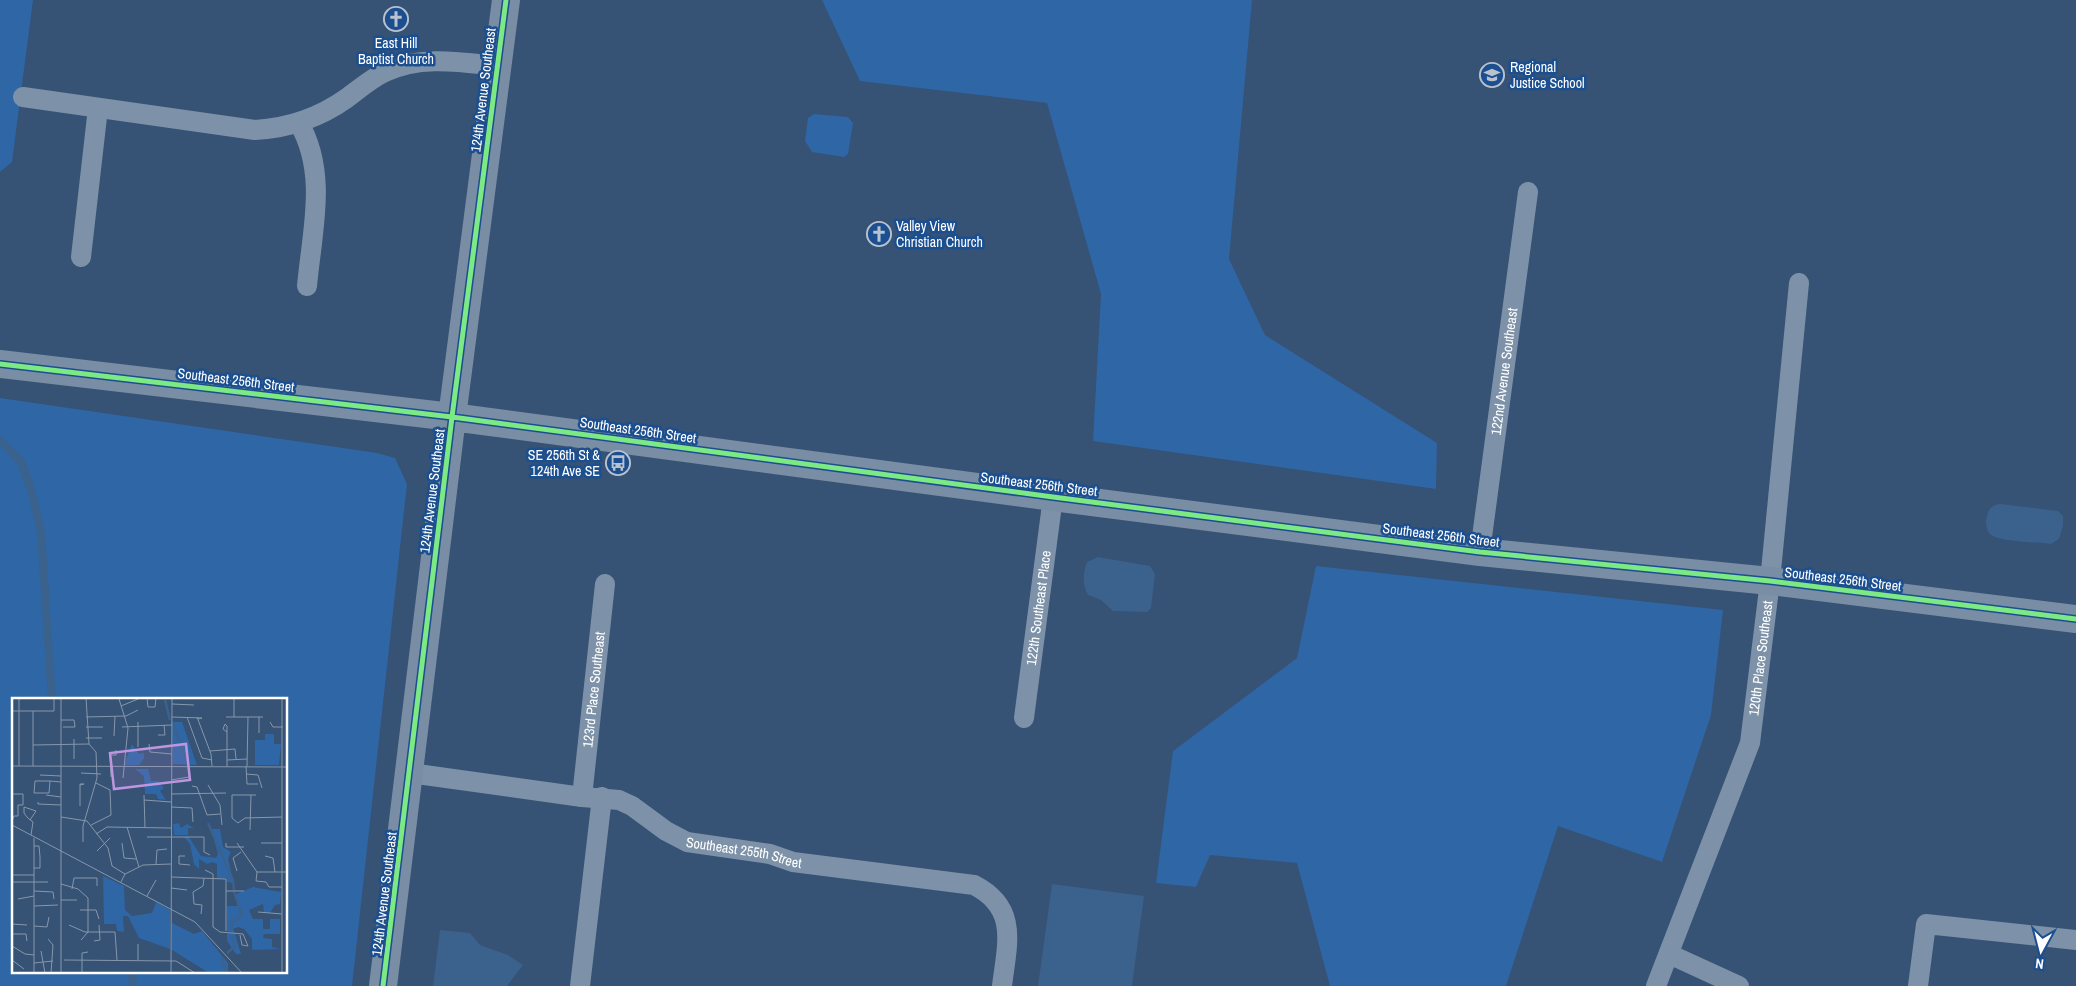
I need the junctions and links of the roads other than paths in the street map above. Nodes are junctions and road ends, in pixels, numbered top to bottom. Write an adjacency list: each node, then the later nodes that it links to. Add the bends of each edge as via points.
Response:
1 (506, 0): 2 (main road, 124th Avenue Southeast)
2 (498, 66): 5 (street, via 441,61 400,66 384,72 328,110); 11 (main road, 124th Avenue Southeast)
3 (23, 97): 4 (street)
4 (98, 108): 5 (street, via 255,130); 7 (street)
5 (299, 123): 9 (street, via 311,148 317,178)
6 (1528, 192): 13 (street, 122nd Avenue Southeast)
7 (81, 257)
8 (1799, 283): 14 (street, 120th Place Southeast)
9 (307, 286)
10 (0, 364): 11 (main road, Southeast 256th Street)
11 (452, 417): 12 (main road, Southeast 256th Street); 18 (main road, 124th Avenue Southeast)
12 (1053, 498): 13 (main road, Southeast 256th Street); 17 (street, 122th Southeast Place)
13 (1480, 552): 14 (main road, Southeast 256th Street)
14 (1770, 581): 16 (main road, Southeast 256th Street); 22 (street, 120th Place Southeast, via 1750,743)
15 (605, 584): 19 (street, 123rd Place Southeast)
16 (2076, 618)
17 (1024, 718)
18 (410, 773): 19 (street, Southeast 255th Street); 23 (main road, 124th Avenue Southeast)
19 (582, 797): 20 (street, Southeast 255th Street)
20 (602, 797): 24 (street); 25 (street, Southeast 255th Street, via 632,806 687,842 770,854 793,862 974,885 993,897 1005,916 1008,940)
21 (2076, 940): 28 (street, via 1926,924)
22 (1669, 954): 26 (street, 120th Place Southeast); 27 (street)
23 (384, 986)
24 (580, 986)
25 (1002, 986)
26 (1656, 986)
27 (1739, 986)
28 (1918, 986)

